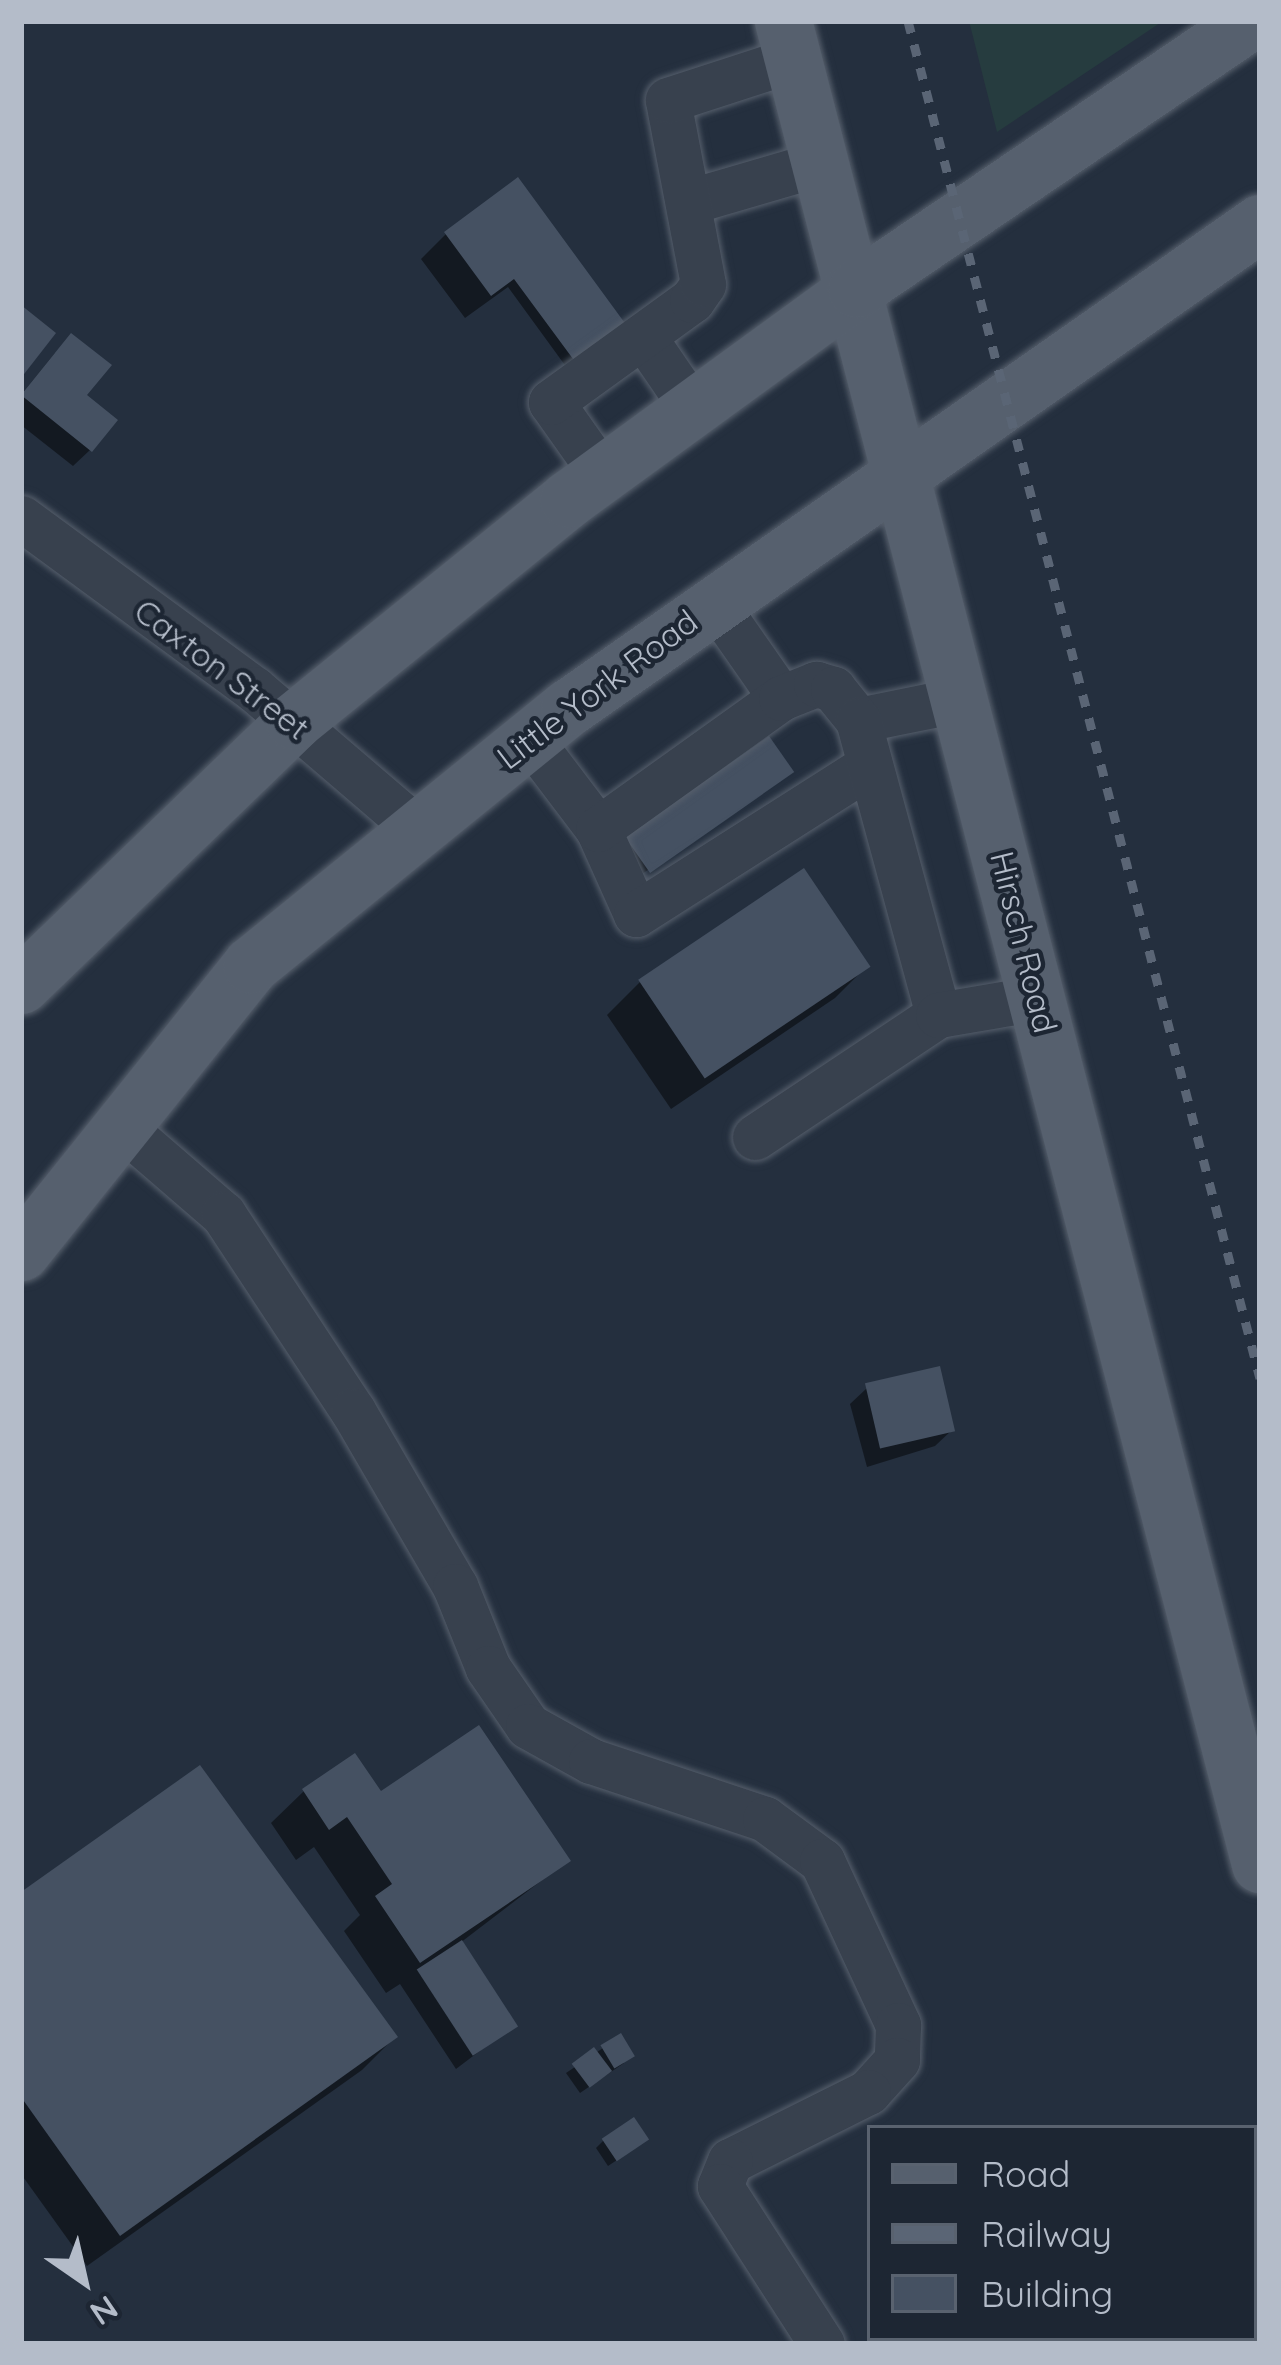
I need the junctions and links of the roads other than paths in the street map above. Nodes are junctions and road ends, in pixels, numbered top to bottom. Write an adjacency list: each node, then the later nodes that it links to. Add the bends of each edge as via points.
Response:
1 (1250, 21): 6 (main road)
2 (789, 40): 3 (main road, Hirsch Road); 4 (street, via 668,100)
3 (821, 163): 4 (street); 6 (main road, Hirsch Road)
4 (691, 201): 7 (street, via 703,284)
5 (1260, 223): 9 (main road, Little York Road)
6 (856, 289): 8 (main road); 9 (main road, Hirsch Road)
7 (644, 335): 8 (street); 10 (street, via 551,402)
8 (693, 409): 10 (main road)
9 (903, 466): 12 (main road, Little York Road); 14 (main road, Hirsch Road)
10 (602, 474): 16 (main road)
11 (21, 518): 16 (street, Caxton Street)
12 (714, 602): 13 (street); 17 (main road, Little York Road)
13 (781, 698): 15 (street, via 816,684 833,689); 20 (street)
14 (962, 699): 15 (street); 22 (main road, Hirsch Road)
15 (858, 720): 18 (street)
16 (294, 721): 19 (street, Caxton Street); 21 (main road)
17 (529, 738): 19 (main road, Little York Road); 20 (street)
18 (870, 766): 20 (street, via 636,914); 23 (street)
19 (416, 828): 24 (main road, Little York Road, via 251,965)
20 (598, 829)
21 (21, 985)
22 (1039, 998): 23 (street); 27 (main road, Hirsch Road)
23 (938, 1015): 25 (street)
24 (121, 1126): 26 (main road, Little York Road); 28 (street, via 223,1214 353,1411 455,1586 488,1668 528,1726 591,1761 765,1819 822,1861 898,2026 897,2060 868,2092 730,2161 720,2186)
25 (755, 1137)
26 (21, 1252)
27 (1260, 1864)
28 (822, 2344)

